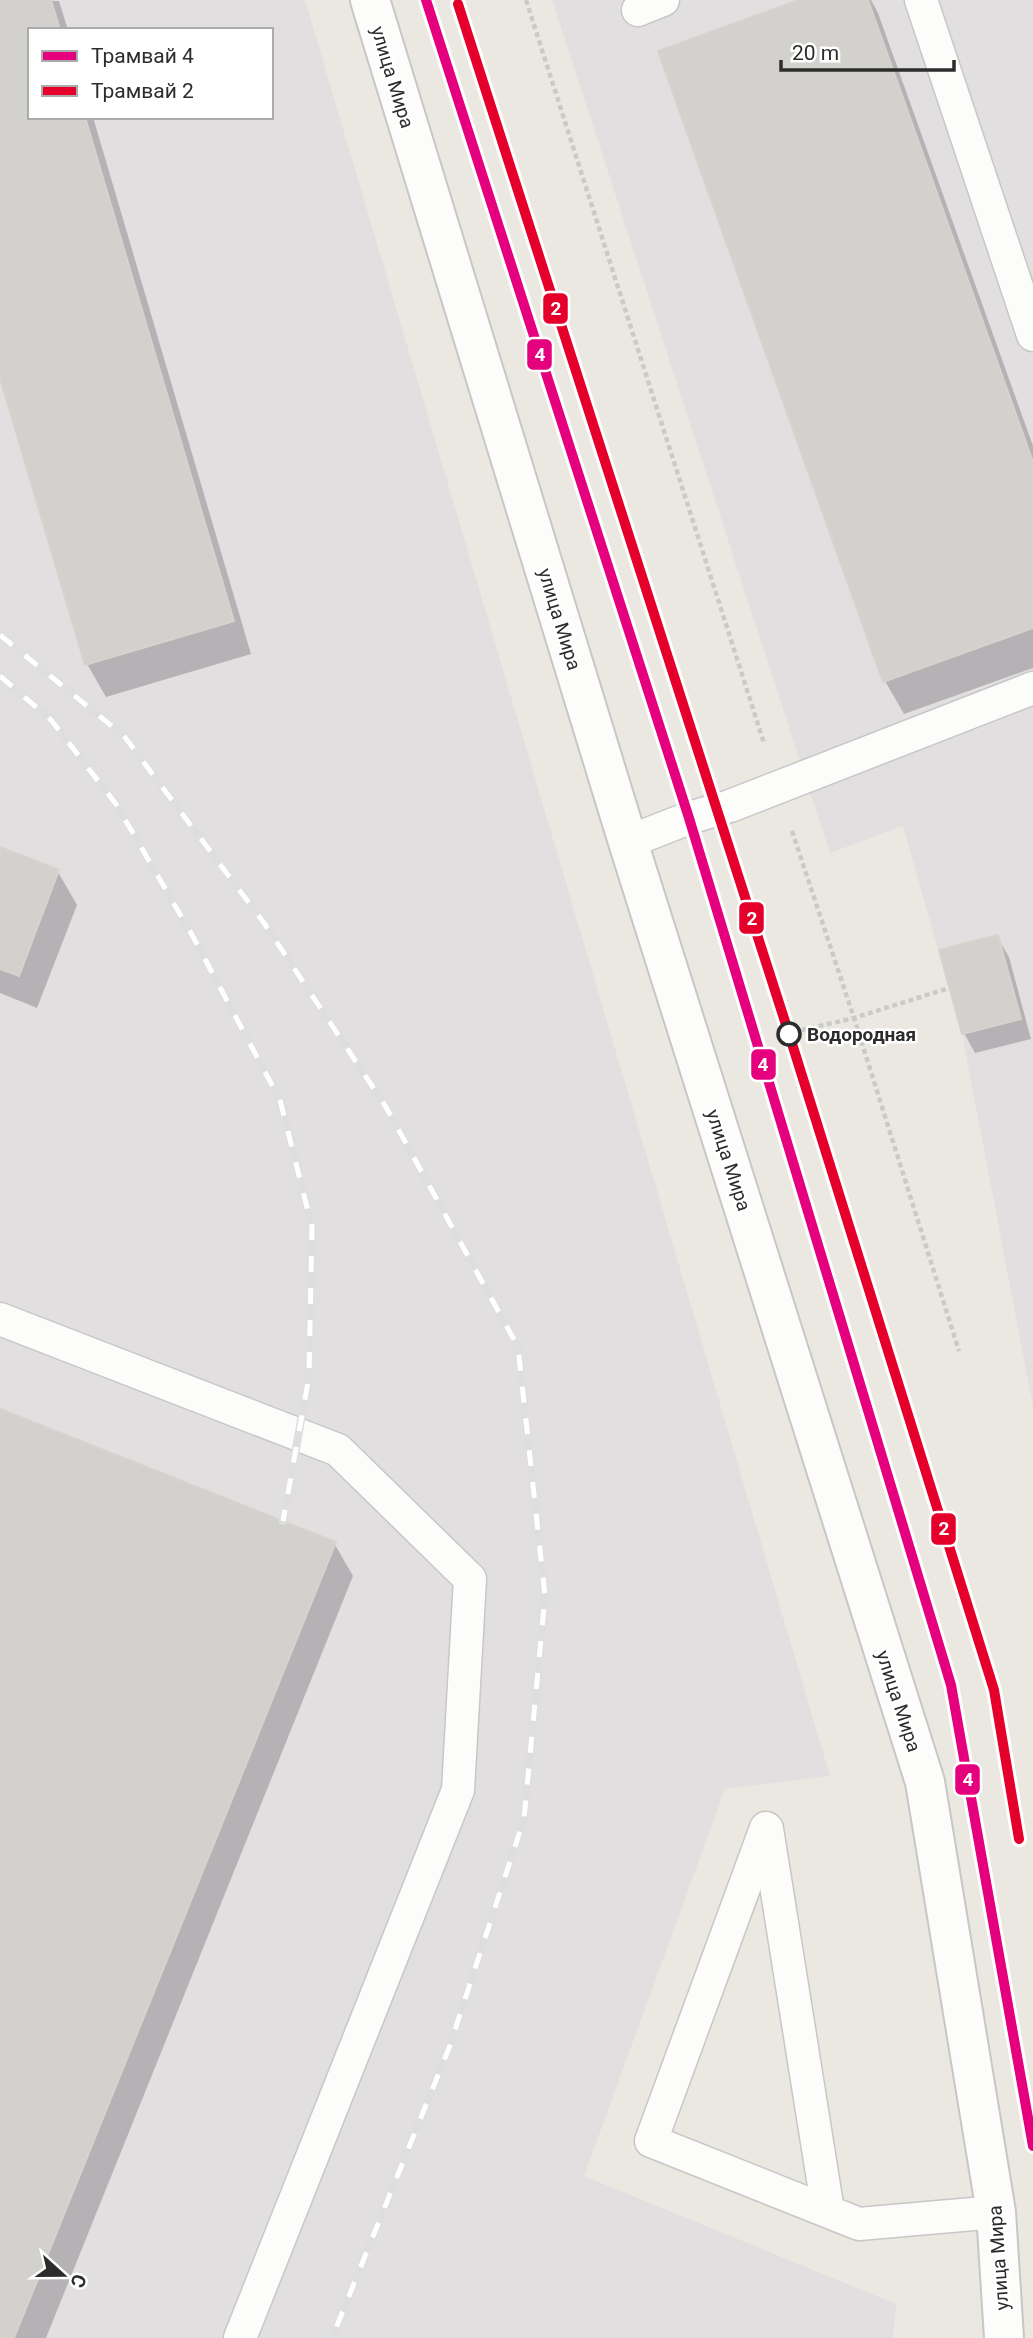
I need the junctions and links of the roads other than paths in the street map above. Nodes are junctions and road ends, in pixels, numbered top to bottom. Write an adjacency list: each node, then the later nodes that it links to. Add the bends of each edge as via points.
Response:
1 (370, 0): 5 (main road, улица Мира)
2 (921, 0): 3 (lane)
3 (1033, 335)
4 (1033, 688): 5 (lane)
5 (628, 842): 8 (main road, улица Мира, via 925,1782)
6 (0, 1319): 9 (lane, via 338,1450 470,1579 458,1790)
7 (828, 2211): 7 (lane, via 799,2033 766,1828 651,2141); 8 (lane, via 859,2224)
8 (996, 2212): 10 (main road, улица Мира)
9 (240, 2338)
10 (1004, 2338)

